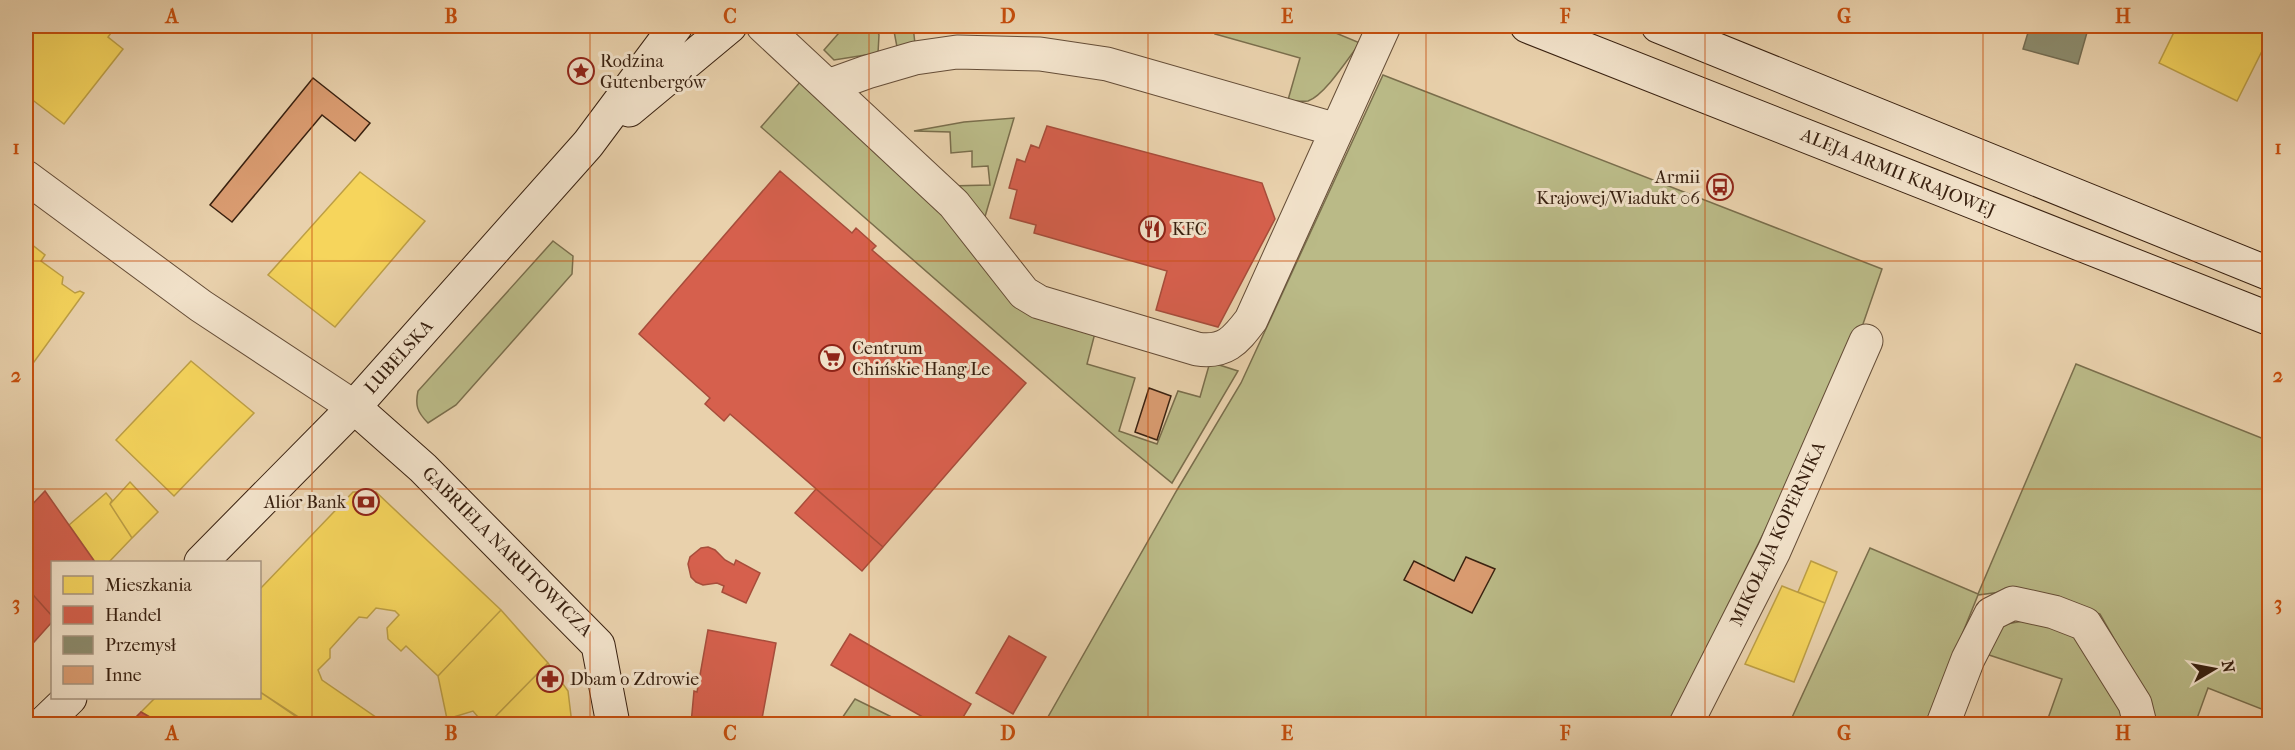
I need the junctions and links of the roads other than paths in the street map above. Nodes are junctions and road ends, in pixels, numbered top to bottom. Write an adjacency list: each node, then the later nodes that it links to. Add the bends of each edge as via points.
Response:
1 (676, 26): 9 (street, LUBELSKA)
2 (730, 26): 9 (street, LUBELSKA)
3 (763, 26): 7 (street)
4 (1384, 26): 8 (street)
5 (1527, 26): 12 (street, ALEJA ARMII KRAJOWEJ)
6 (1658, 26): 11 (street)
7 (828, 87): 8 (street, via 915,58 957,52 1040,54 1107,64); 8 (street, via 954,204 1024,293 1039,302 1212,351 1227,346 1251,320)
8 (1337, 130)
9 (588, 144): 14 (street, LUBELSKA)
10 (26, 177): 14 (street, GABRIELA NARUTOWICZA, via 201,306)
11 (2270, 274)
12 (2270, 319)
13 (1866, 341): 19 (street, MIKOŁAJA KOPERNIKA, via 1774,551)
14 (354, 407): 15 (street, LUBELSKA); 18 (street, GABRIELA NARUTOWICZA, via 423,468 598,645)
15 (202, 561)
16 (69, 699): 17 (street)
17 (43, 724)
18 (613, 724)
19 (1686, 724)
20 (1943, 724): 21 (street, via 1968,659 1991,614 2013,603 2085,624 2135,704)
21 (2140, 724)

